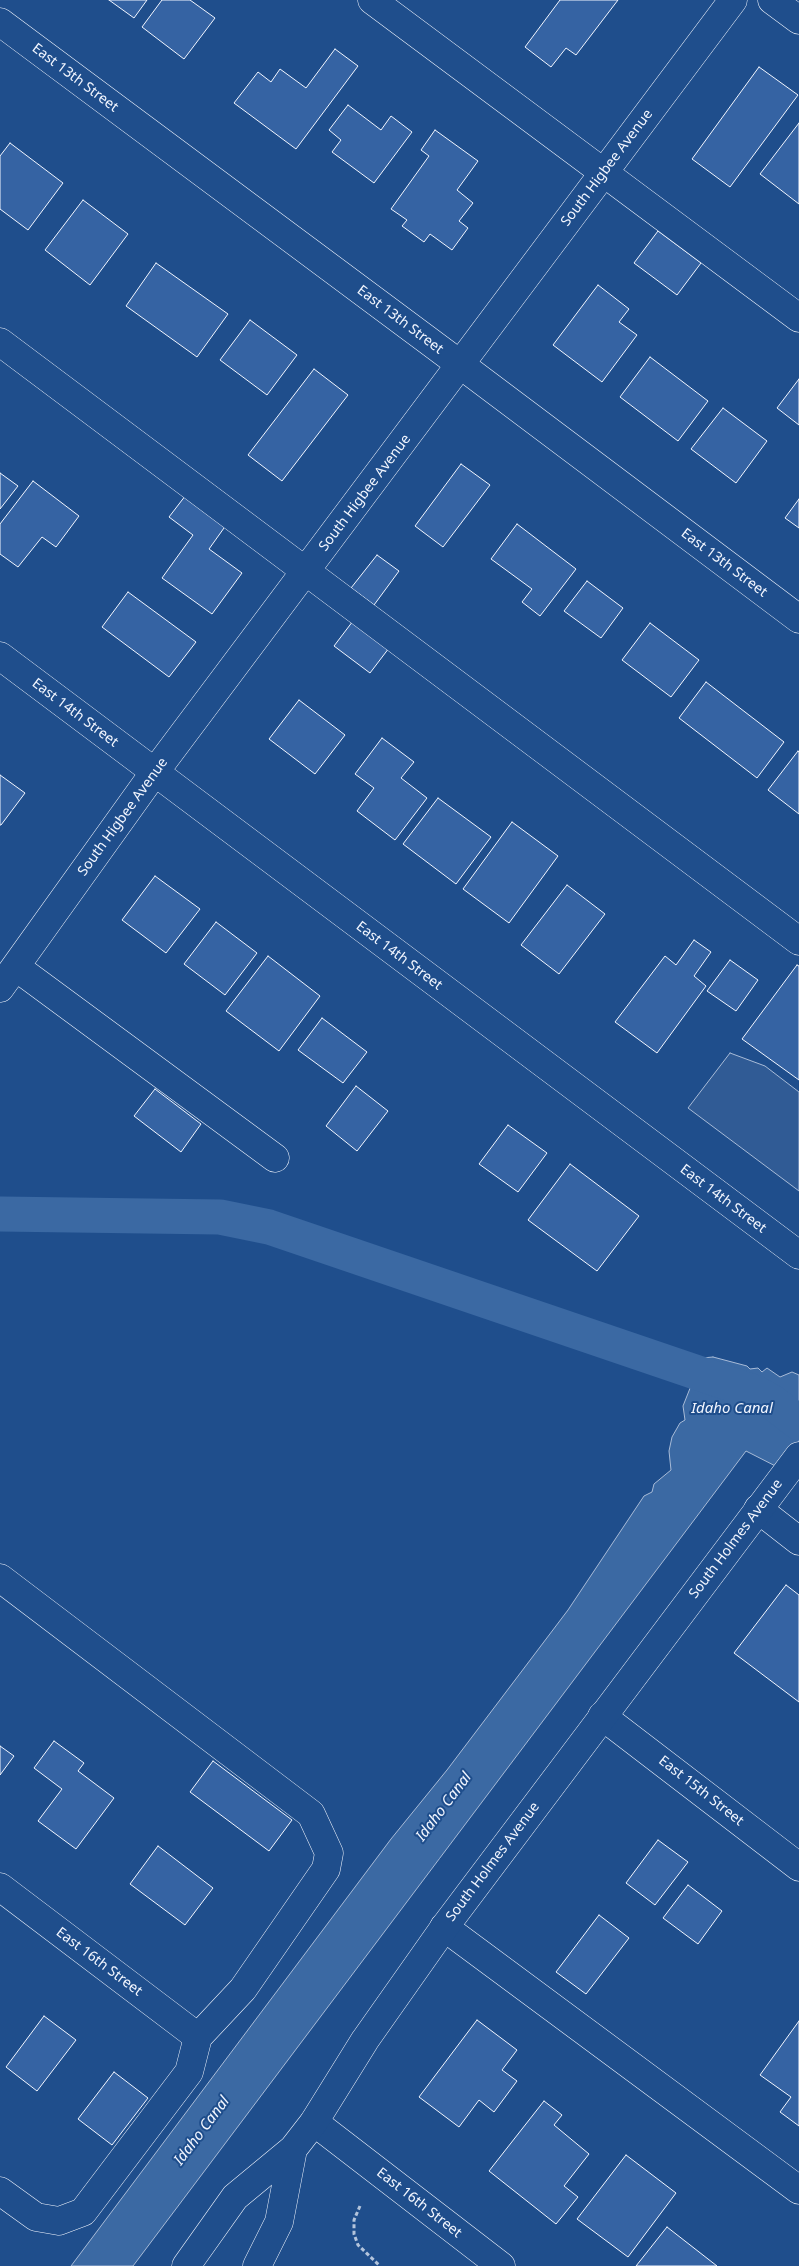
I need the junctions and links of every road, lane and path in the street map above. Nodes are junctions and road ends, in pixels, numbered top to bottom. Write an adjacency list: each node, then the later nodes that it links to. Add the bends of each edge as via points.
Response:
1 (372, 0): 6 (street)
2 (734, 0): 6 (street, South Higbee Avenue)
3 (772, 0): 4 (street)
4 (799, 20)
5 (0, 22): 9 (street, East 13th Street)
6 (604, 172): 7 (street); 9 (street, South Higbee Avenue)
7 (799, 318)
8 (0, 342): 10 (street)
9 (462, 365): 10 (street, South Higbee Avenue); 11 (street, East 13th Street)
10 (306, 571): 13 (street, South Higbee Avenue); 14 (street)
11 (799, 619)
12 (0, 656): 13 (street, East 14th Street)
13 (154, 773): 15 (street, South Higbee Avenue); 17 (street, East 14th Street)
14 (799, 941)
15 (8, 977): 16 (street)
16 (276, 1158)
17 (799, 1255)
18 (799, 1456): 19 (street, South Holmes Avenue)
19 (758, 1509): 20 (street); 22 (street, South Holmes Avenue)
20 (799, 1541)
21 (0, 1578): 26 (street, via 311,1814 329,1853 326,1870 243,1989)
22 (602, 1716): 23 (street, East 15th Street); 25 (street, South Holmes Avenue)
23 (799, 1867)
24 (0, 1886): 26 (street, East 16th Street)
25 (444, 1927): 27 (street, South Holmes Avenue, via 365,2040); 29 (street)
26 (198, 2037): 30 (street, via 189,2072 83,2212 59,2221 36,2217)
27 (314, 2122): 28 (street, South Holmes Avenue); 35 (street, East 16th Street)
28 (294, 2149): 32 (street, South Holmes Avenue, via 235,2197); 33 (street, via 279,2222)
29 (799, 2190)
30 (0, 2191)
31 (360, 2206): 34 (path, via 354,2220 354,2234 358,2245)
32 (186, 2266)
33 (257, 2266)
34 (380, 2266)
35 (501, 2266)

